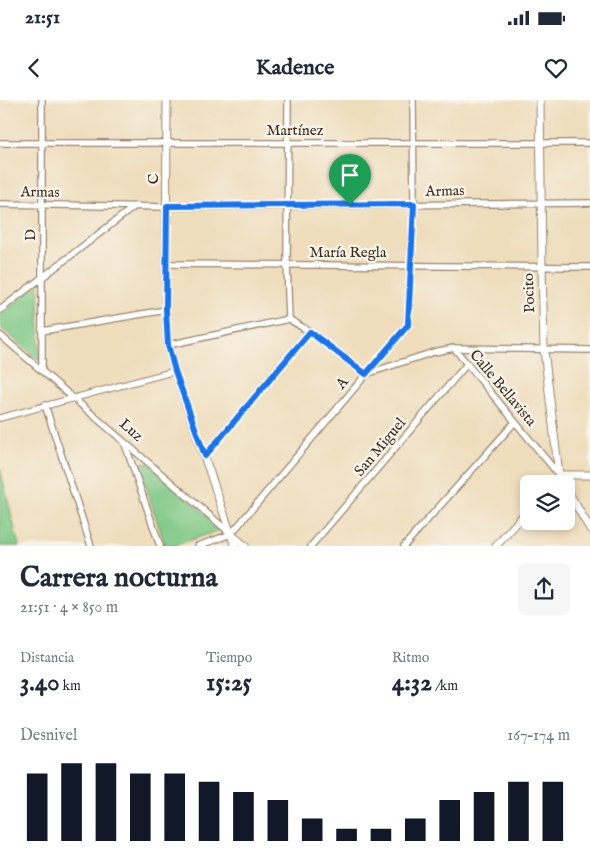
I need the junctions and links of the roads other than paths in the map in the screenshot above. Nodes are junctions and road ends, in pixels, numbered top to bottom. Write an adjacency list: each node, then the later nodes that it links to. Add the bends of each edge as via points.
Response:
1 (42, 100): 7 (street, D)
2 (167, 100): 8 (street, C)
3 (288, 100): 9 (street)
4 (413, 100): 10 (street, A)
5 (540, 100): 11 (street, Pocito)
6 (0, 142): 7 (street, Martínez)
7 (42, 143): 8 (street, Martínez); 17 (street, D)
8 (166, 143): 9 (street, Martínez); 19 (street, C)
9 (287, 143): 10 (street, Martínez); 20 (street)
10 (413, 143): 11 (street, Martínez); 16 (street, A)
11 (541, 143): 12 (street, Martínez); 13 (street, Pocito)
12 (590, 143)
13 (541, 203): 14 (street, Armas); 16 (street, Armas); 24 (street, Pocito)
14 (590, 203)
15 (0, 204): 17 (street, Armas)
16 (414, 204): 20 (street, Armas); 23 (street, A)
17 (42, 205): 18 (street, Armas); 26 (street, D)
18 (135, 206): 19 (street, Armas); 26 (street)
19 (167, 206): 20 (street, Armas); 21 (street, C)
20 (287, 206): 22 (street)
21 (166, 264): 22 (street, María Regla); 28 (street, C)
22 (287, 265): 23 (street, María Regla); 29 (street)
23 (412, 265): 24 (street, María Regla); 40 (street, A, via 408,325)
24 (542, 267): 25 (street, María Regla); 35 (street, Pocito)
25 (590, 267)
26 (42, 276): 27 (street); 30 (street, D)
27 (0, 310)
28 (166, 310): 30 (street); 33 (street, C)
29 (289, 318): 31 (street); 33 (street)
30 (42, 331): 38 (street, D)
31 (310, 332): 40 (street); 46 (street)
32 (0, 335): 38 (street, Luz)
33 (168, 345): 39 (street, C)
34 (454, 348): 35 (street); 37 (street, Calle Bellavista); 40 (street, Calle Bellavista)
35 (544, 350): 36 (street); 47 (street, Pocito)
36 (590, 350)
37 (467, 364): 44 (street, Calle Bellavista); 59 (street, San Miguel)
38 (42, 371): 41 (street, Luz)
39 (175, 371): 41 (street); 46 (street, C)
40 (366, 374): 53 (street, A)
41 (73, 398): 42 (street); 45 (street, Luz)
42 (45, 406): 43 (street); 54 (street)
43 (0, 418)
44 (515, 422): 47 (street, Calle Bellavista); 60 (street)
45 (125, 442): 53 (street, Luz); 55 (street)
46 (205, 456): 53 (street, C)
47 (559, 475)
48 (575, 475): 49 (street)
49 (590, 475)
50 (575, 503): 52 (street)
51 (520, 519): 61 (street)
52 (590, 529)
53 (231, 534): 56 (street, A); 57 (street, C); 58 (street, Luz)
54 (91, 546)
55 (160, 546)
56 (198, 546)
57 (235, 546)
58 (245, 546)
59 (311, 546)
60 (404, 546)
61 (496, 546)

